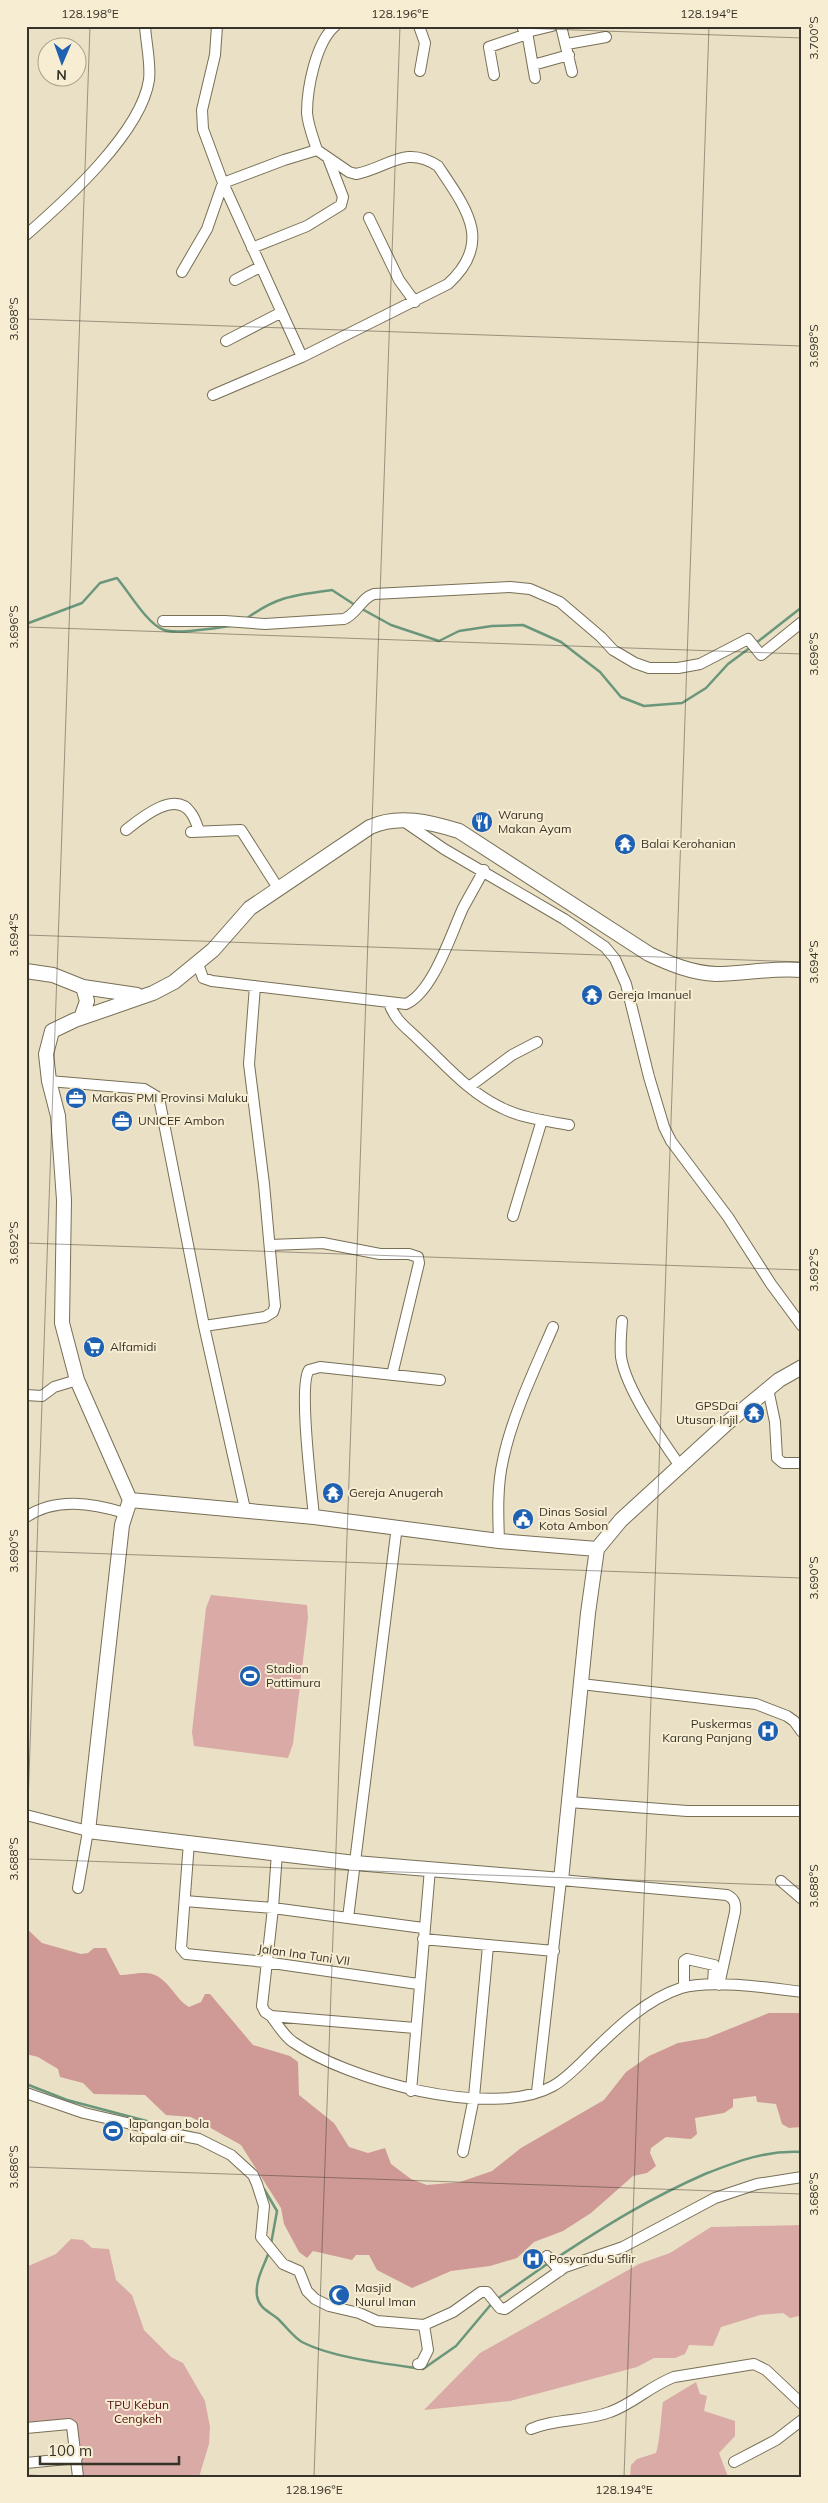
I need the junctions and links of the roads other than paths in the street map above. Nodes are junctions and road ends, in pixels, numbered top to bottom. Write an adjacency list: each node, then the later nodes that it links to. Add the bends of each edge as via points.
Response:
1 (145, 26): 19 (street, via 149,79 132,121 73,193)
2 (217, 26): 17 (street, via 215,55 202,119 205,138)
3 (335, 26): 15 (street, via 325,37 311,81 307,112)
4 (419, 26): 11 (street, via 424,44)
5 (552, 26): 7 (street)
6 (561, 26): 9 (street)
7 (525, 31): 10 (street); 13 (street, via 489,47)
8 (606, 37): 9 (street)
9 (568, 49): 10 (street); 12 (street)
10 (533, 65): 14 (street)
11 (420, 71)
12 (572, 72)
13 (494, 74)
14 (535, 78)
15 (317, 150): 16 (street); 17 (street)
16 (327, 157): 20 (street, via 343,197 341,206 307,226); 24 (street, via 356,174 403,157 422,158 438,166 459,199 472,228 471,251 448,284)
17 (223, 183): 20 (street); 22 (street, via 207,229)
18 (369, 218): 24 (street, via 399,280)
19 (26, 235)
20 (252, 248): 21 (street)
21 (260, 267): 23 (street); 25 (street)
22 (182, 272)
23 (235, 280)
24 (415, 302): 27 (street)
25 (280, 313): 26 (street); 27 (street)
26 (226, 341)
27 (302, 358): 28 (street)
28 (213, 395)
29 (163, 622): 30 (street, via 344,619 371,594 510,587 530,589 560,602 617,653 635,663 649,668 678,668 700,664 749,639 760,655)
30 (802, 622)
31 (402, 820): 33 (street, via 444,849); 34 (street, via 384,821 370,827); 36 (street, via 459,831 649,954 671,964 715,974 771,968)
32 (126, 830): 34 (street, via 152,810 181,806 191,812 195,831 241,830)
33 (484, 870): 41 (street, via 424,987 409,1002); 52 (street, via 587,933 616,959 626,984 664,1127 671,1141 728,1216)
34 (278, 888): 35 (street, via 250,908)
35 (198, 964): 38 (street, via 207,980); 40 (street, via 163,988)
36 (802, 970)
37 (26, 971): 39 (street, via 53,975)
38 (256, 986): 41 (street); 49 (street, via 249,1064)
39 (83, 987): 40 (street); 42 (street, via 87,1001)
40 (142, 995): 42 (street)
41 (389, 1003): 45 (street, via 394,1017)
42 (81, 1018): 44 (street, via 52,1031 46,1054)
43 (537, 1042): 45 (street)
44 (49, 1081): 51 (street, via 144,1089 159,1098); 56 (street, via 58,1116 64,1200 62,1323)
45 (469, 1087): 46 (street, via 502,1108)
46 (542, 1120): 47 (street); 48 (street)
47 (569, 1125)
48 (513, 1216)
49 (270, 1245): 51 (street, via 273,1312 265,1317); 55 (street, via 323,1243 380,1254 418,1257)
50 (622, 1321): 61 (street, via 621,1356 626,1373 663,1443)
51 (204, 1326): 63 (street)
52 (802, 1326)
53 (553, 1327): 67 (street, via 502,1461)
54 (802, 1367): 58 (street)
55 (392, 1375): 57 (street); 64 (street, via 320,1367 313,1367 307,1373)
56 (77, 1380): 59 (street, via 54,1387 42,1396); 62 (street)
57 (440, 1380)
58 (768, 1389): 60 (street, via 775,1422 777,1458 783,1463); 61 (street)
59 (26, 1395)
60 (802, 1464)
61 (680, 1466): 68 (street, via 621,1520)
62 (127, 1506): 63 (street); 65 (street, via 70,1503 48,1506); 74 (street, via 109,1626)
63 (245, 1510): 64 (street)
64 (314, 1516): 66 (street)
65 (26, 1517)
66 (397, 1526): 67 (street); 77 (street)
67 (499, 1541): 68 (street)
68 (597, 1549): 69 (street)
69 (581, 1684): 70 (street, via 756,1704 794,1720); 71 (street)
70 (802, 1732)
71 (569, 1802): 72 (street, via 687,1811); 79 (street)
72 (802, 1811)
73 (26, 1814): 74 (street)
74 (88, 1831): 75 (street); 81 (street)
75 (189, 1842): 76 (street); 83 (street)
76 (276, 1853): 77 (street); 84 (street)
77 (355, 1863): 78 (street); 85 (street)
78 (430, 1869): 79 (street); 86 (street)
79 (561, 1880): 88 (street); 91 (street, via 731,1897 735,1912)
80 (780, 1881): 82 (street)
81 (78, 1888)
82 (802, 1899)
83 (185, 1902): 84 (street); 89 (street, Jalan Ina Tuni VII, via 181,1948 186,1954)
84 (273, 1908): 85 (street); 89 (street)
85 (348, 1918): 86 (street)
86 (423, 1933): 87 (street); 90 (street)
87 (488, 1946): 88 (street); 99 (street)
88 (554, 1951): 97 (street)
89 (265, 1962): 90 (street, Jalan Ina Tuni VII); 94 (street, via 262,2006 264,2012)
90 (418, 1984): 95 (street)
91 (716, 1985): 92 (street); 92 (street, via 714,1965 687,1959 684,1961); 93 (street)
92 (684, 1987): 97 (street, via 649,2002 554,2086)
93 (802, 1992)
94 (271, 2016): 95 (street); 96 (street, via 293,2042 361,2076)
95 (415, 2028): 96 (street)
96 (411, 2091): 99 (street)
97 (537, 2092): 99 (street, via 516,2098)
98 (26, 2093): 102 (street, via 155,2133 199,2139 231,2155 253,2174 257,2184 264,2206 261,2237 283,2264 299,2271 312,2297 329,2306 377,2321)
99 (474, 2097): 100 (street)
100 (463, 2152)
101 (802, 2177): 102 (street, via 757,2184 715,2198 623,2247 572,2264 553,2262 505,2309 500,2308 487,2292 481,2292 453,2312)
102 (424, 2325): 103 (street, via 428,2350)
103 (421, 2362)
104 (802, 2404): 107 (street, via 766,2370 754,2364 674,2377 607,2413 546,2422)
105 (802, 2420): 109 (street, via 776,2440)
106 (26, 2428): 108 (street, via 69,2424 73,2429)
107 (531, 2429)
108 (77, 2458): 110 (street); 111 (street)
109 (734, 2462)
110 (26, 2463)
111 (78, 2477)

